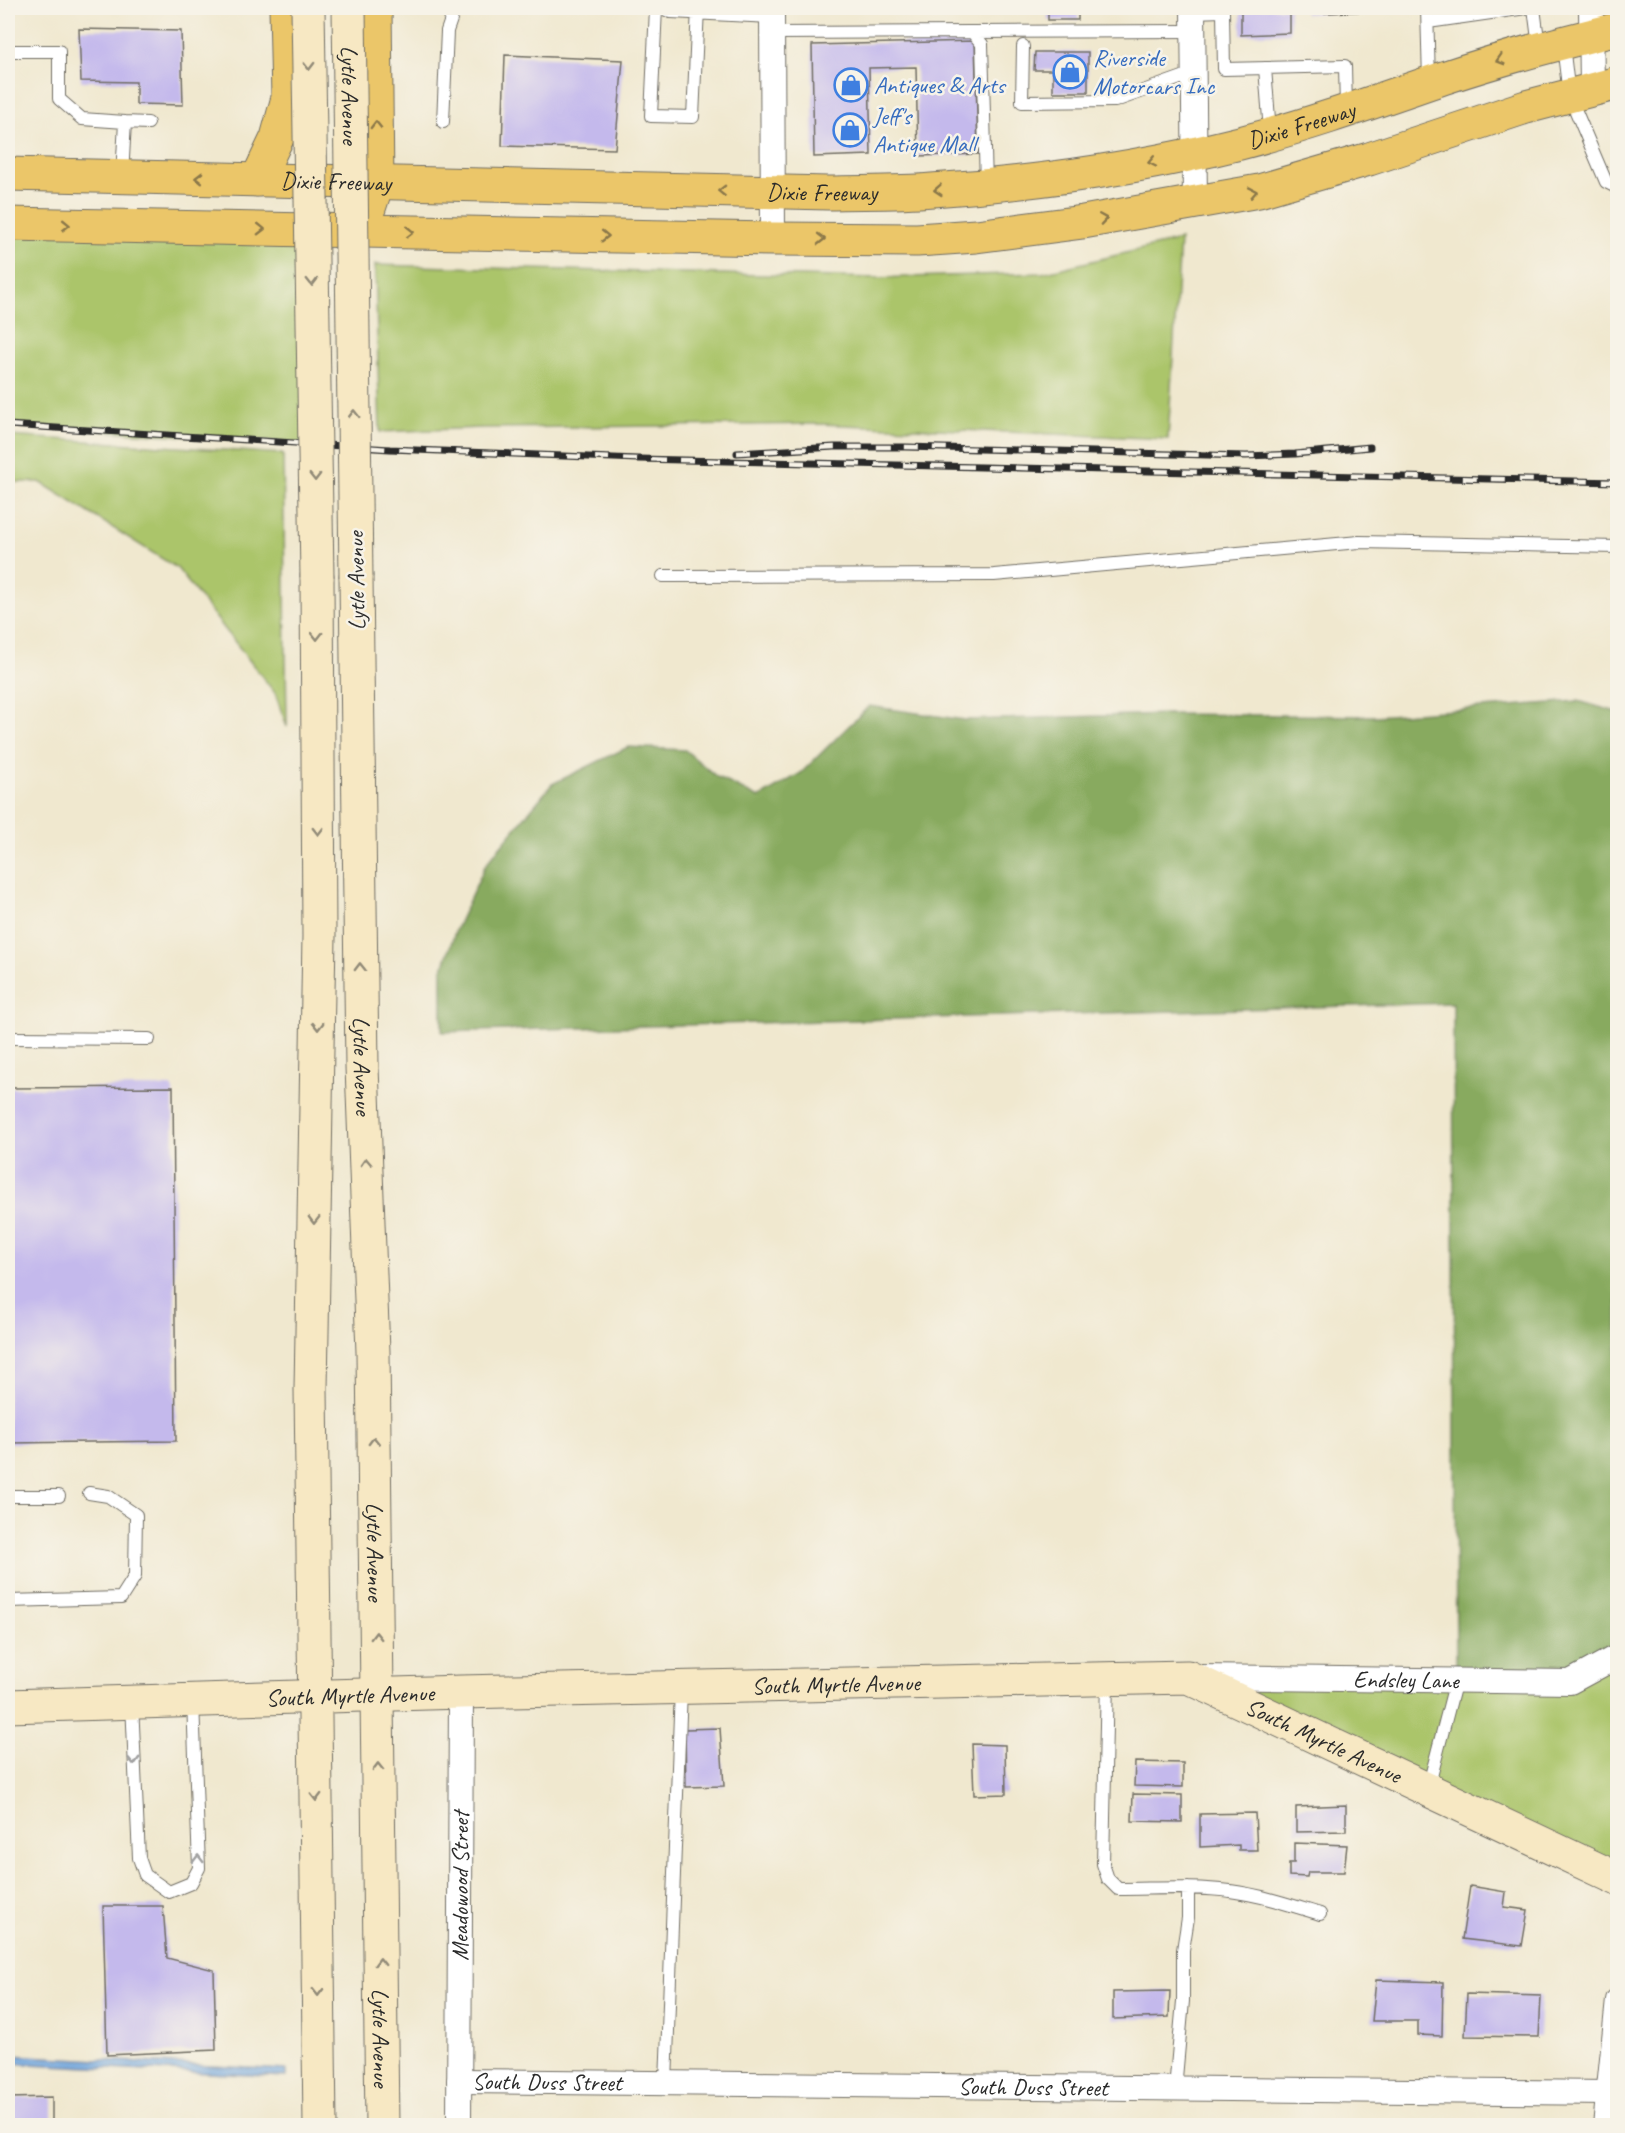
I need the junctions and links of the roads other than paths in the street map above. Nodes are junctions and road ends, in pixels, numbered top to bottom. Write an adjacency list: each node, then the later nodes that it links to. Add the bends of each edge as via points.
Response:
1 (286, 8): 23 (main road)
2 (308, 8): 57 (main road, Lytle Avenue, one-way to 57, bridge, via 319,947 311,1389)
3 (349, 8): 56 (main road, Lytle Avenue, one-way to 3, bridge, via 373,1352 362,1067)
4 (375, 8): 34 (main road, one-way to 4)
5 (455, 8): 26 (lane, via 447,31)
6 (656, 8): 11 (lane, via 651,116 693,117)
7 (662, 8): 11 (lane, via 671,12)
8 (1427, 8): 14 (lane)
9 (1526, 8): 14 (lane)
10 (1534, 8): 16 (lane)
11 (698, 11): 13 (lane)
12 (1193, 17): 15 (lane); 19 (lane, via 1223,11 1224,69); 20 (street)
13 (772, 19): 15 (lane); 37 (street)
14 (1428, 22): 21 (lane)
15 (972, 32): 35 (lane, via 982,44)
16 (1581, 33): 21 (main road, Dixie Freeway, one-way to 21); 22 (street)
17 (1023, 46): 20 (lane, via 1022,102 1115,101)
18 (8, 51): 25 (lane, via 59,51 59,99 82,119)
19 (1265, 68): 24 (lane, via 1345,66); 28 (lane)
20 (1194, 73): 29 (street)
21 (1429, 83): 24 (main road, Dixie Freeway)
22 (1593, 89): 36 (lane, via 1606,182); 38 (main road, Dixie Freeway, one-way to 22, via 1306,178)
23 (288, 98): 32 (main road, via 277,138); 33 (main road, via 295,147)
24 (1346, 112): 28 (main road, Dixie Freeway)
25 (125, 122): 27 (lane); 31 (lane)
26 (443, 122)
27 (148, 123)
28 (1270, 134): 29 (main road, Dixie Freeway)
29 (1196, 153): 35 (main road, Dixie Freeway, one-way to 35, via 1140,165); 38 (street)
30 (8, 174): 31 (main road, Dixie Freeway)
31 (122, 177): 32 (main road, Dixie Freeway, one-way to 31)
32 (257, 180): 33 (main road, Dixie Freeway)
33 (310, 181): 34 (main road, Dixie Freeway); 40 (main road, via 326,206)
34 (377, 184): 37 (main road, Dixie Freeway, one-way to 34); 40 (main road, via 369,208)
35 (986, 186): 37 (main road, Dixie Freeway, one-way to 37, via 930,191)
36 (1617, 188)
37 (774, 193): 41 (street)
38 (1195, 203): 41 (main road, Dixie Freeway, one-way to 38, via 917,240 976,236)
39 (8, 224): 40 (main road, Dixie Freeway, one-way to 40)
40 (351, 231): 41 (main road, Dixie Freeway, one-way to 41)
41 (773, 239)
42 (1617, 547): 43 (lane, via 1359,542 994,575)
43 (663, 576)
44 (8, 1038): 45 (lane)
45 (149, 1039)
46 (89, 1494): 49 (lane, via 108,1496 136,1515 135,1576 121,1598)
47 (8, 1496): 48 (lane)
48 (59, 1496)
49 (8, 1601)
50 (1617, 1656): 53 (street, Endsley Lane, via 1570,1682)
51 (1188, 1677): 52 (main road, South Myrtle Avenue); 53 (street, Endsley Lane); 61 (main road, South Myrtle Avenue)
52 (1107, 1678): 54 (main road, South Myrtle Avenue); 63 (lane, via 1103,1864 1108,1879 1118,1889)
53 (1456, 1680): 61 (lane)
54 (681, 1688): 55 (main road, South Myrtle Avenue); 67 (lane)
55 (461, 1692): 56 (main road, South Myrtle Avenue); 66 (street, Meadowood Street)
56 (377, 1695): 57 (main road, South Myrtle Avenue); 71 (main road, Lytle Avenue, one-way to 56)
57 (315, 1697): 58 (main road, South Myrtle Avenue); 70 (main road, Lytle Avenue, one-way to 70)
58 (192, 1700): 59 (main road, South Myrtle Avenue); 59 (lane, one-way to 58, via 139,1858 145,1875 169,1892 192,1883 199,1868)
59 (132, 1702): 60 (main road, South Myrtle Avenue)
60 (8, 1706)
61 (1428, 1789): 62 (main road, South Myrtle Avenue)
62 (1617, 1879)
63 (1188, 1888): 64 (lane, via 1270,1898); 68 (lane, via 1184,2001)
64 (1320, 1914)
65 (1617, 2000): 69 (street)
66 (459, 2081): 67 (street, South Duss Street); 72 (street, Meadowood Street)
67 (666, 2083): 68 (street, South Duss Street)
68 (1175, 2089): 69 (street, South Duss Street)
69 (1608, 2093): 73 (street)
70 (320, 2126)
71 (382, 2126)
72 (459, 2126)
73 (1605, 2126)

